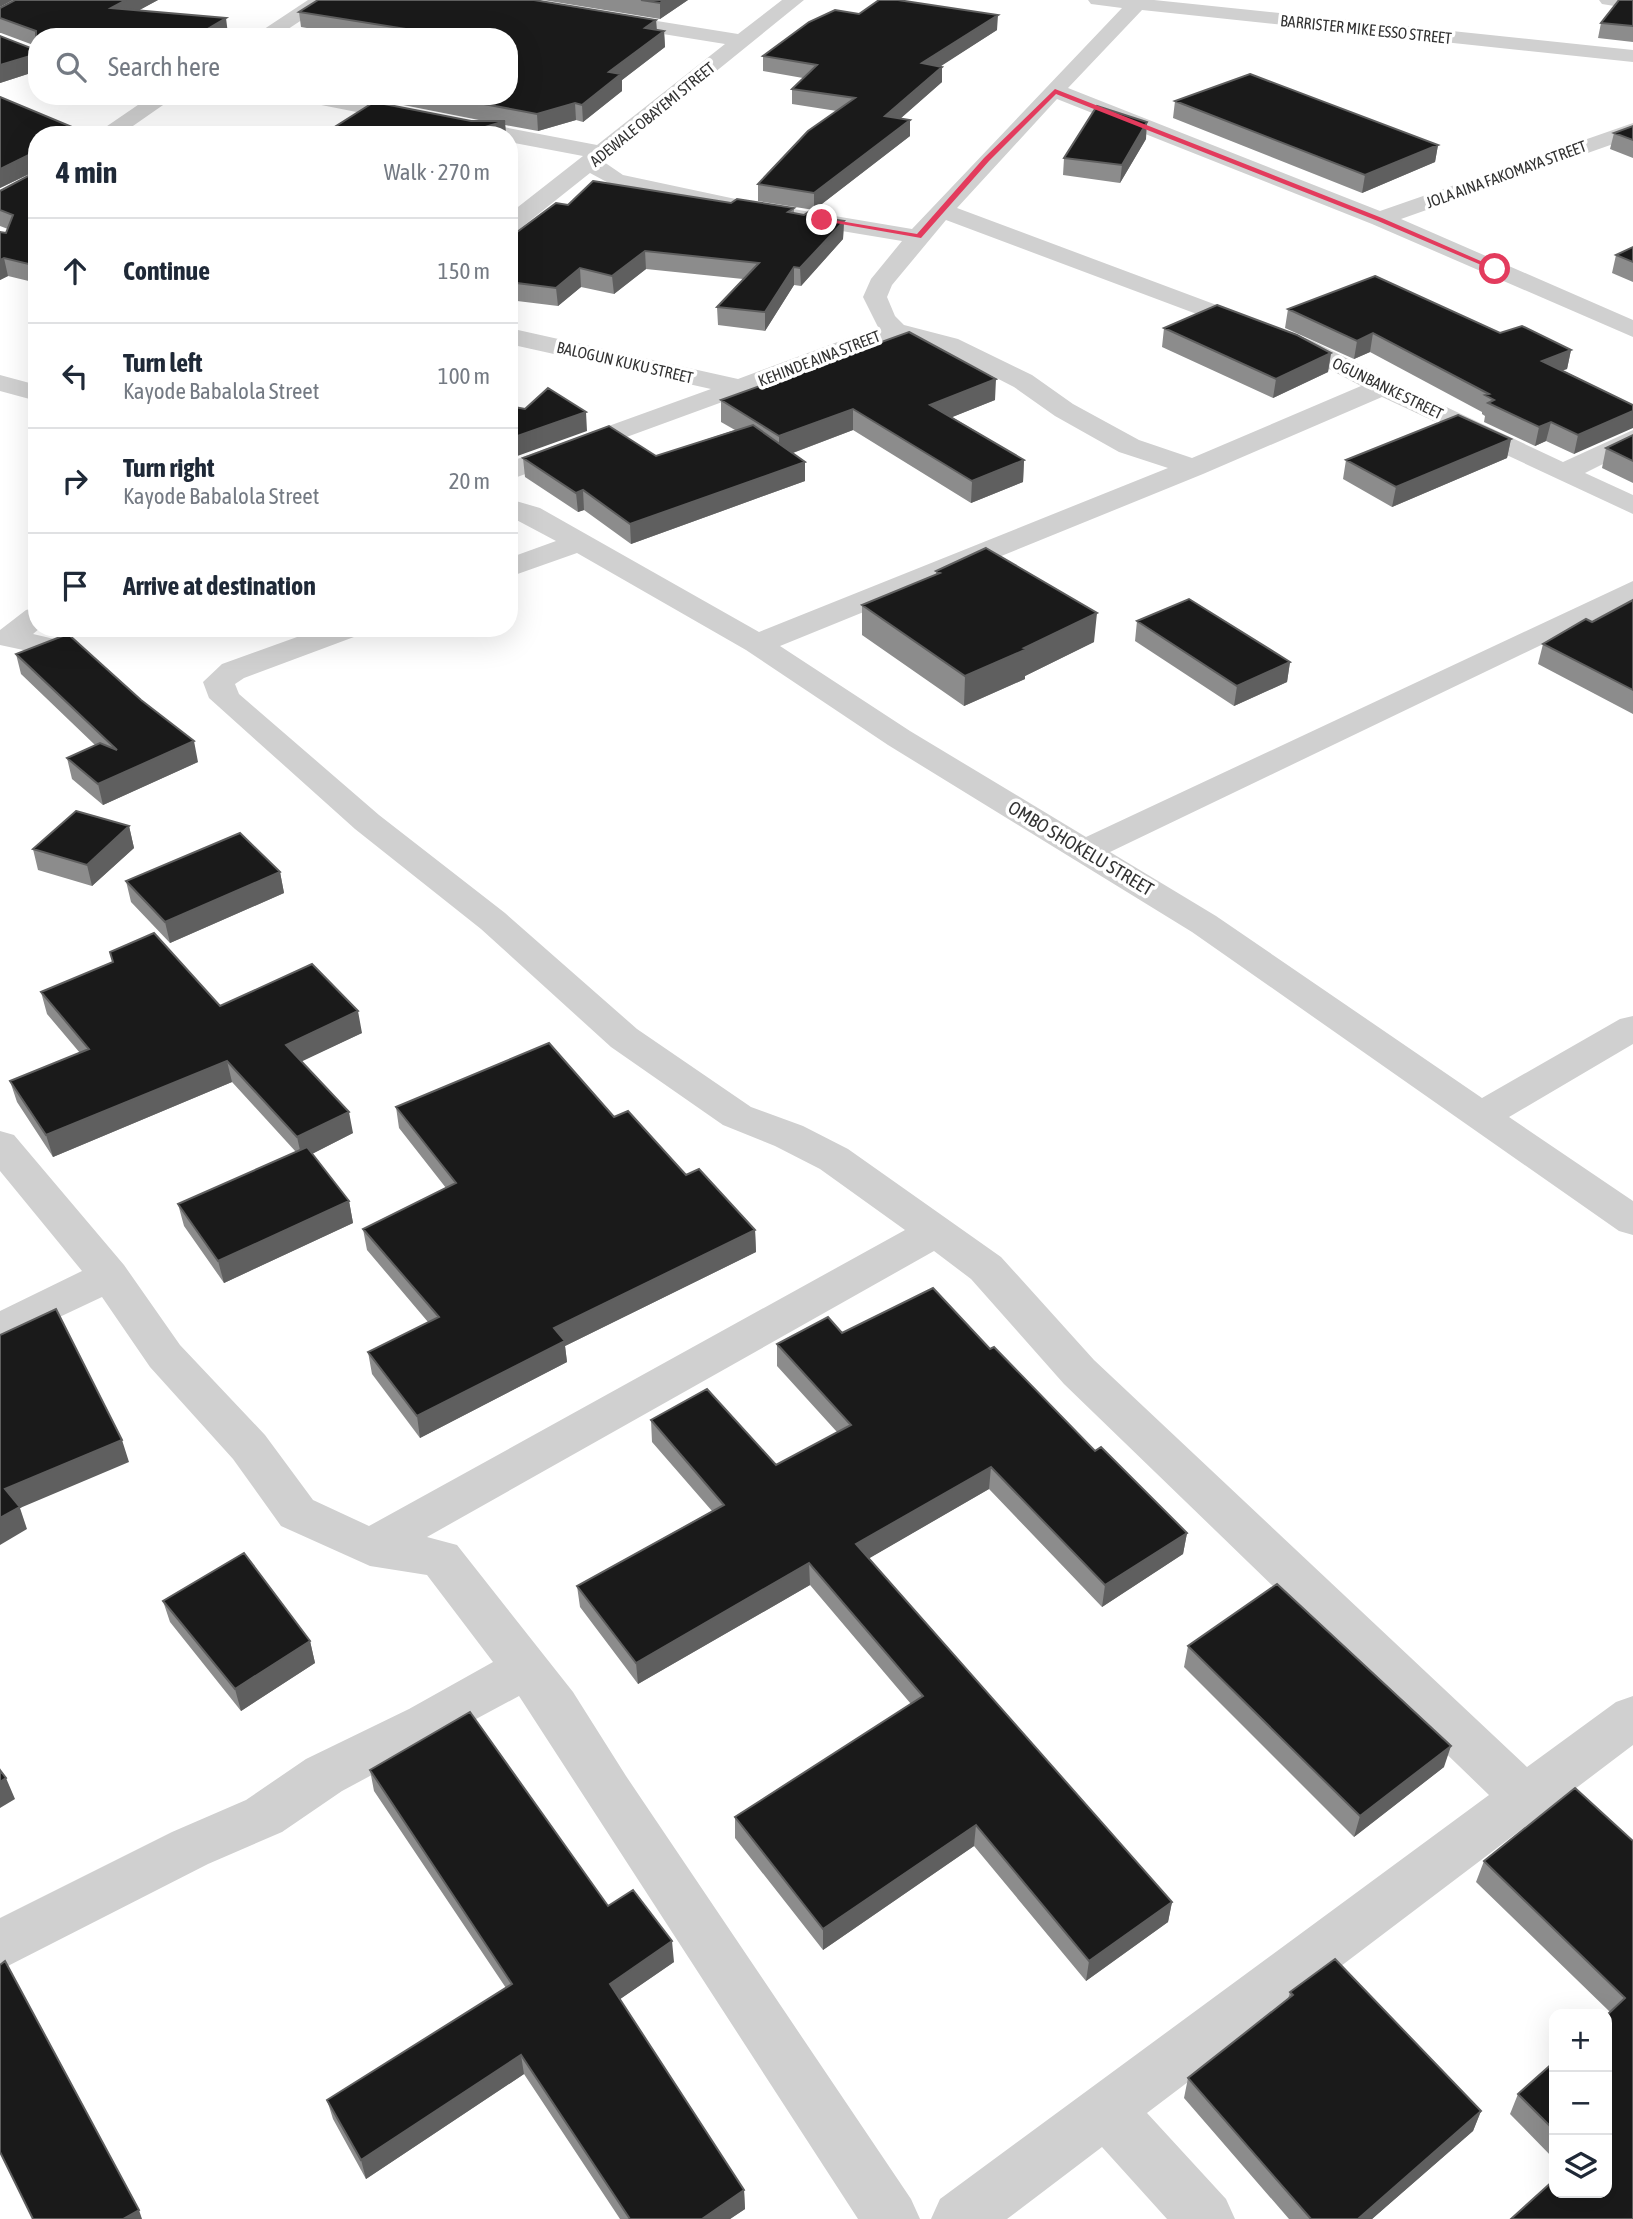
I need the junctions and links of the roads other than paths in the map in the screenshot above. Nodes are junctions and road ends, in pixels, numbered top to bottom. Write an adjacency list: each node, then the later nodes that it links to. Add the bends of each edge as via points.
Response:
1 (322, 0): 8 (street)
2 (793, 0): 9 (street, ADEWALE OBAYEMI STREET)
3 (1098, 0): 5 (street, BARRISTER MIKE ESSO STREET)
4 (1609, 0): 6 (street)
5 (1138, 3): 10 (street, BARRISTER MIKE ESSO STREET); 11 (street)
6 (1633, 4)
7 (583, 15): 9 (street)
8 (277, 28)
9 (742, 41): 18 (street, ADEWALE OBAYEMI STREET)
10 (1633, 56)
11 (1055, 91): 21 (street); 23 (street)
12 (153, 105): 14 (street)
13 (348, 105): 15 (street)
14 (119, 126)
15 (447, 126)
16 (1633, 130): 23 (street, JOLA AINA FAKOMAYA STREET)
17 (518, 141): 18 (street)
18 (597, 158): 19 (street); 20 (street, ADEWALE OBAYEMI STREET)
19 (616, 180): 20 (street); 24 (street)
20 (557, 190): 22 (street, ADEWALE OBAYEMI STREET)
21 (941, 210): 24 (street); 30 (street, OGUNBANKE STREET, via 1102,273 1236,318 1304,346)
22 (518, 219)
23 (1380, 219): 25 (street)
24 (918, 237): 26 (street, via 880,284 875,297 884,319)
25 (1633, 329)
26 (895, 330): 29 (street, KEHINDE AINA STREET); 33 (street, KEHINDE AINA STREET, via 961,350 1023,381 1129,446)
27 (518, 338): 29 (street, BALOGUN KUKU STREET)
28 (0, 383): 31 (street)
29 (740, 387): 34 (street, KEHINDE AINA STREET)
30 (1382, 387): 33 (street); 35 (street, OGUNBANKE STREET)
31 (28, 391)
32 (1633, 438): 35 (street)
33 (1194, 468): 44 (street)
34 (518, 469)
35 (1565, 472): 36 (street, OGUNBANKE STREET)
36 (1633, 506)
37 (518, 510): 38 (street, OMBO SHOKELU STREET)
38 (579, 542): 39 (street); 44 (street, OMBO SHOKELU STREET)
39 (518, 565)
40 (1633, 590): 46 (street)
41 (28, 622): 42 (street)
42 (5, 637): 45 (street)
43 (326, 637): 51 (street, via 233,671 219,682 225,698 367,822 494,921 624,1038 702,1095 834,1160)
44 (757, 644): 46 (street, OMBO SHOKELU STREET, via 899,738)
45 (56, 648)
46 (1087, 850): 48 (street, OMBO SHOKELU STREET, via 1204,924)
47 (1633, 1028): 48 (street)
48 (1479, 1117): 50 (street, OMBO SHOKELU STREET)
49 (0, 1145): 52 (street)
50 (1633, 1221)
51 (937, 1231): 54 (street); 57 (street, via 986,1268 1079,1372)
52 (109, 1276): 53 (street); 54 (street, via 165,1356 249,1447 297,1513)
53 (0, 1329)
54 (370, 1547): 55 (street, via 440,1558)
55 (524, 1669): 58 (street, via 324,1774 264,1816 190,1847); 60 (street, via 556,1707)
56 (1633, 1717): 57 (street)
57 (1525, 1797): 59 (street)
58 (0, 1945)
59 (1106, 2110): 61 (street); 62 (street)
60 (891, 2219)
61 (960, 2219)
62 (1206, 2219)

